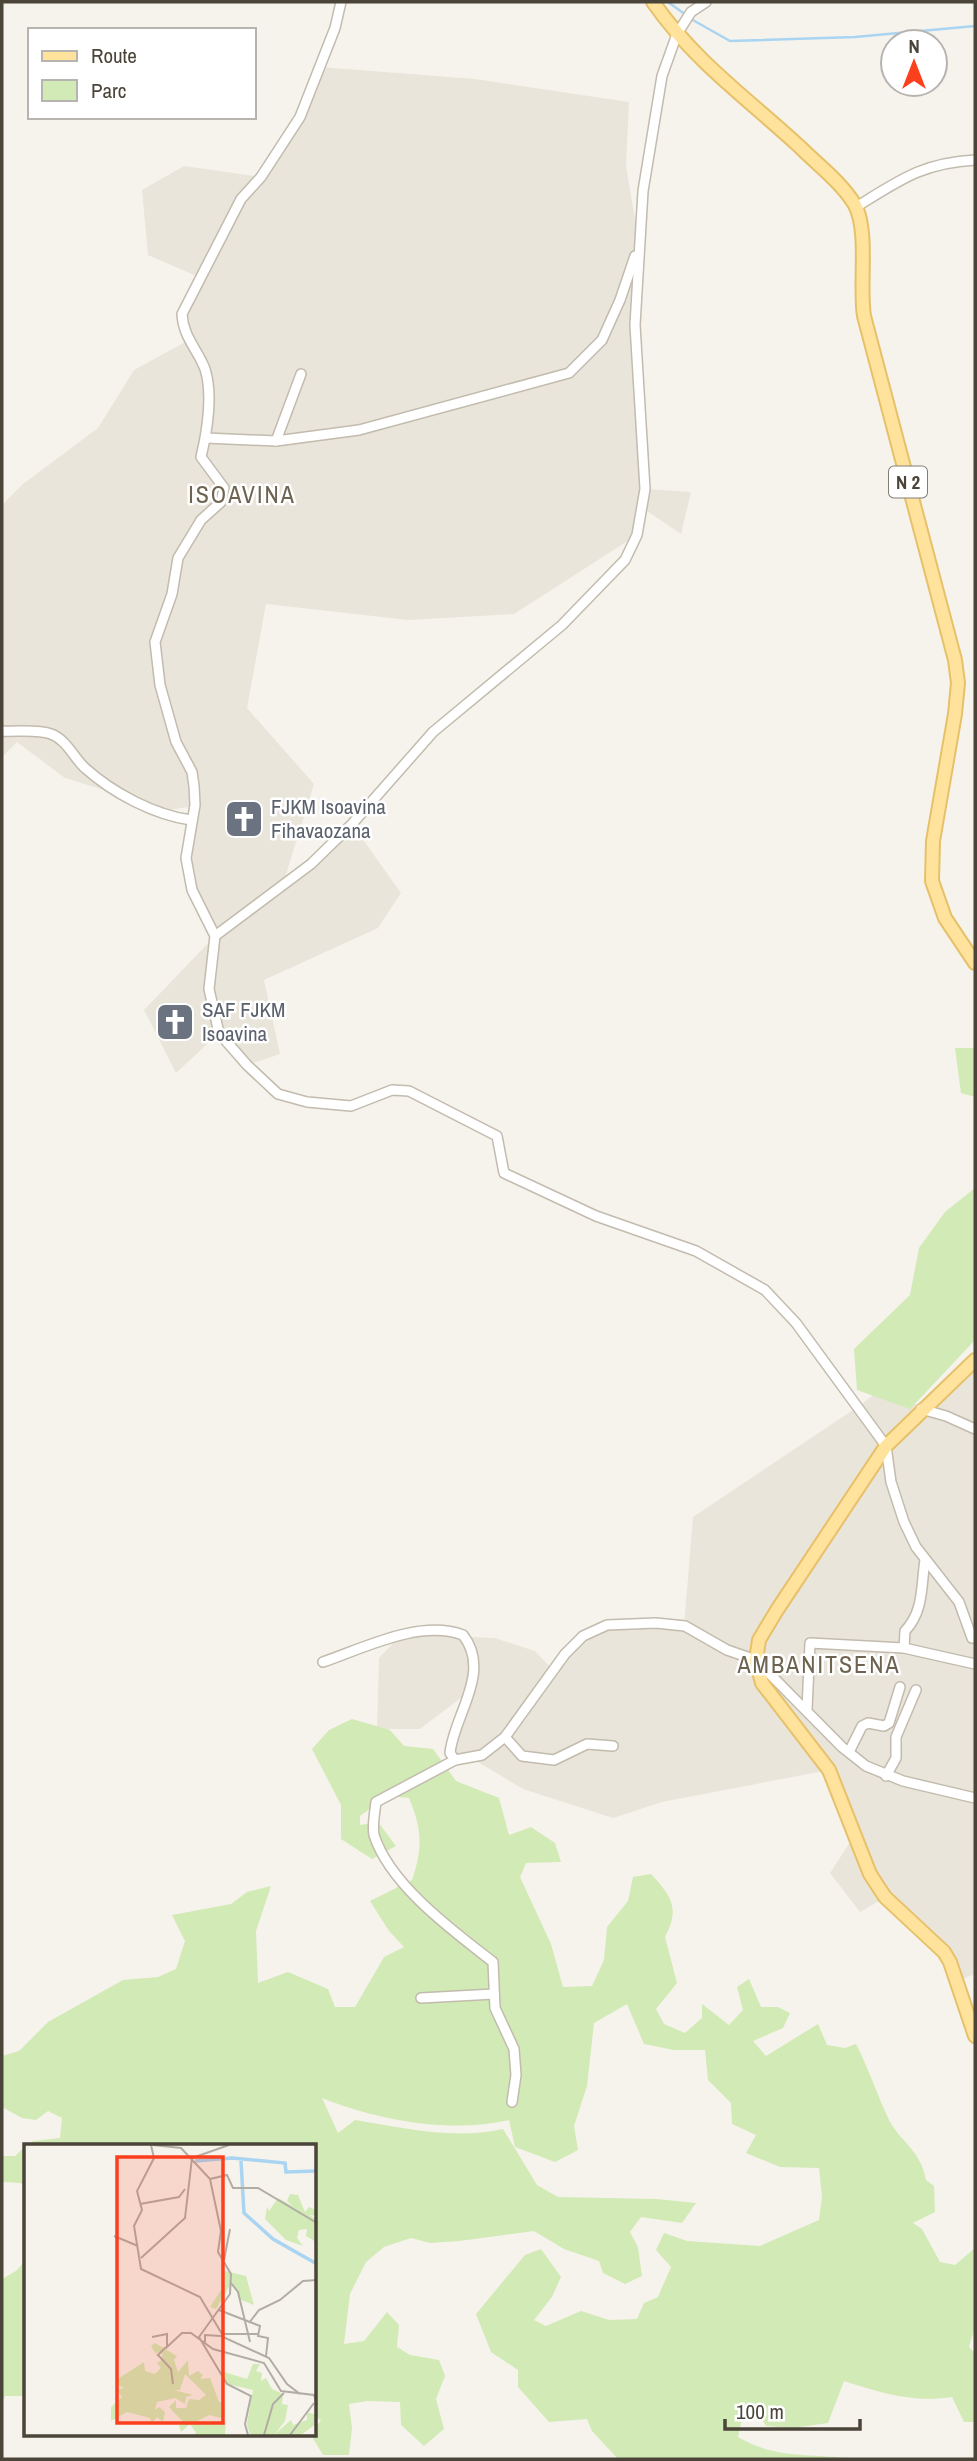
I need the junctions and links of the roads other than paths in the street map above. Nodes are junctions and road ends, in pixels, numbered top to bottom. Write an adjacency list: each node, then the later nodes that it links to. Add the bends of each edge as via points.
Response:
1 (341, 2): 9 (street, via 300,117 241,200 182,314 183,327 205,368)
2 (653, 2): 4 (main road)
3 (706, 2): 4 (street, via 688,16)
4 (677, 34): 6 (main road, via 696,57 821,166); 7 (street, via 663,76)
5 (975, 160): 6 (street, via 944,162 914,171)
6 (856, 207): 14 (main road, N 2, via 864,316 958,683 933,841 932,881 945,918)
7 (639, 243): 10 (street, via 621,300 601,341 569,373 359,430); 13 (street, via 635,325 645,489 637,535 625,560 562,625 433,732 311,864)
8 (301, 374): 10 (street)
9 (206, 438): 10 (street); 12 (street, via 201,457 224,488 221,502 201,520 178,558 172,594 155,642 160,685 176,742 192,772 195,805)
10 (276, 441)
11 (2, 731): 12 (street, via 52,734 105,783 149,809)
12 (191, 820): 13 (street, via 186,858 192,890)
13 (215, 936): 18 (street, via 209,989 219,1033 278,1094 351,1106 392,1090 409,1091 497,1136 504,1173 596,1216 696,1251 765,1290 796,1323)
14 (975, 963)
15 (975, 1360): 16 (main road)
16 (921, 1409): 17 (street); 18 (main road)
17 (975, 1429)
18 (886, 1446): 19 (street, via 904,1522); 22 (main road, via 776,1610 759,1640)
19 (925, 1560): 20 (street, via 959,1602); 21 (street, via 921,1602 915,1621 905,1630)
20 (975, 1638)
21 (904, 1648): 24 (street); 27 (street, via 810,1643)
22 (756, 1660): 27 (street); 28 (street, via 727,1650 685,1626 607,1625 583,1636 565,1654); 36 (main road, via 762,1683 829,1770 870,1874 885,1897 950,1962)
23 (323, 1662): 31 (street, via 430,1629 463,1635 472,1646 474,1661 471,1690 451,1741)
24 (975, 1664)
25 (900, 1687): 30 (street, via 889,1723 862,1726)
26 (916, 1690): 32 (street, via 896,1737 896,1758)
27 (807, 1709): 30 (street)
28 (505, 1737): 29 (street, via 522,1756 550,1760 587,1744); 31 (street, via 482,1755)
29 (613, 1746)
30 (849, 1752): 32 (street)
31 (455, 1760): 34 (street, via 376,1802 373,1832 389,1868 452,1930 493,1962)
32 (886, 1776): 33 (street)
33 (975, 1798)
34 (494, 1994): 35 (street); 37 (street, via 501,2028 514,2049)
35 (421, 1998)
36 (975, 2036)
37 (512, 2102)

